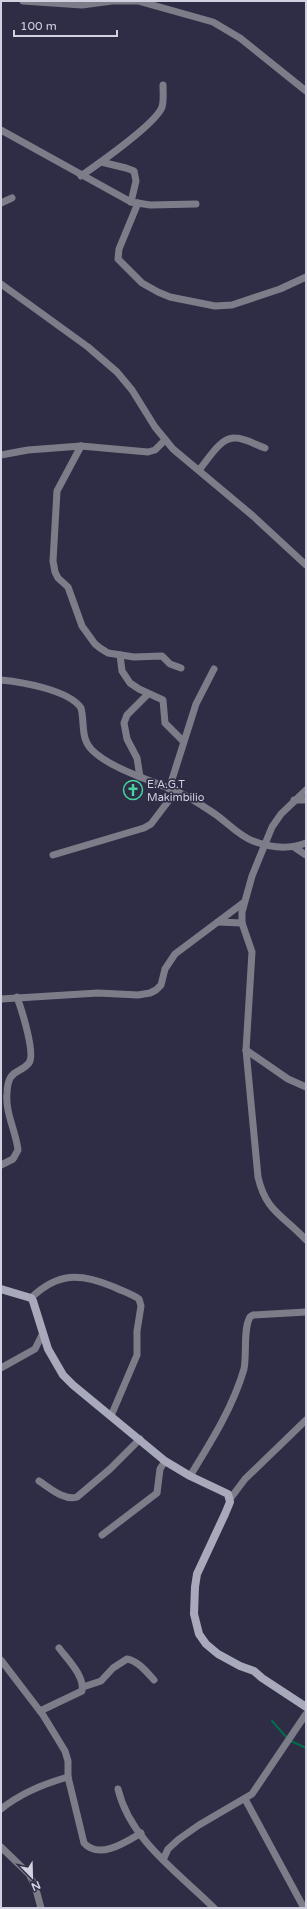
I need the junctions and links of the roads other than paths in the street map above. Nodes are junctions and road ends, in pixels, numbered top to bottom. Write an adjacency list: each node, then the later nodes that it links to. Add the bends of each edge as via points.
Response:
1 (23, 1): 3 (street, via 82,5 138,1 213,22 240,38)
2 (163, 86): 5 (street, via 163,102 159,113)
3 (306, 91)
4 (1, 130): 6 (street)
5 (101, 162): 6 (street); 9 (street, via 134,172)
6 (81, 176): 9 (street)
7 (12, 198): 8 (street)
8 (1, 203)
9 (134, 203): 10 (street); 11 (street, via 118,259 142,283 158,292 177,299 225,306 280,289)
10 (196, 204)
11 (306, 277)
12 (1, 284): 13 (street, via 88,347 117,372)
13 (165, 440): 14 (street, via 155,450 148,452); 17 (street)
14 (81, 446): 16 (street); 19 (street, via 56,492 54,568 58,578 68,587 77,617 95,644 108,653)
15 (265, 448): 17 (street, via 237,438 229,438 222,442)
16 (1, 455)
17 (199, 470): 18 (street)
18 (306, 565)
19 (120, 655): 20 (street, via 162,656 170,664); 23 (street, via 125,677)
20 (181, 668)
21 (214, 670): 24 (street, via 196,704)
22 (1, 680): 25 (street, via 45,689 79,704 87,744 101,757)
23 (148, 694): 24 (street, via 163,700 165,723); 25 (street, via 127,715 124,723 127,739 137,758)
24 (183, 741): 26 (street)
25 (140, 777): 26 (street)
26 (172, 790): 31 (street, via 217,816 244,837); 33 (street, via 151,824 144,828)
27 (306, 790): 28 (street)
28 (294, 800): 29 (street); 31 (street, via 281,814)
29 (306, 800)
30 (306, 843): 32 (street)
31 (264, 844): 32 (street, via 285,849); 35 (street)
32 (294, 847): 34 (street)
33 (53, 855)
34 (306, 855)
35 (243, 903): 36 (street); 37 (street)
36 (218, 922): 37 (street); 38 (street, via 175,954 165,969 161,985 150,993 138,995 98,992)
37 (242, 923): 40 (street, via 251,946 252,958)
38 (17, 997): 39 (street); 41 (street, via 31,1059 12,1075)
39 (1, 998)
40 (246, 1050): 42 (street, via 288,1079); 44 (street, via 261,1190 271,1207)
41 (5, 1085): 43 (street, via 7,1108 18,1150 13,1159)
42 (306, 1086)
43 (1, 1165)
44 (306, 1240)
45 (1, 1290): 46 (street)
46 (31, 1298): 48 (street); 50 (street, via 55,1281 81,1276 139,1299 141,1306 137,1355)
47 (306, 1312): 54 (street, via 250,1317 240,1380 212,1441)
48 (42, 1335): 49 (street, via 35,1349); 50 (street, via 63,1375)
49 (1, 1368)
50 (111, 1416): 52 (street)
51 (306, 1420): 56 (street, via 245,1479)
52 (140, 1439): 53 (street); 55 (street, via 77,1497 65,1497)
53 (165, 1461): 54 (street); 57 (street, via 160,1469 157,1493)
54 (190, 1476): 56 (street, via 228,1494)
55 (38, 1481)
56 (230, 1499): 62 (street, via 197,1574 194,1614 199,1634 218,1654 254,1671)
57 (102, 1535)
58 (59, 1648): 61 (street, via 76,1671)
59 (1, 1660): 63 (street)
60 (154, 1680): 61 (street, via 139,1664 127,1659 100,1681)
61 (83, 1687): 63 (street, via 82,1691 74,1696)
62 (306, 1707)
63 (40, 1711): 65 (street, via 65,1751)
64 (306, 1714): 67 (street, via 258,1786)
65 (68, 1777): 68 (street, via 15,1798); 69 (street, via 84,1843 87,1846 104,1850 113,1848)
66 (118, 1789): 69 (street, via 125,1810)
67 (245, 1799): 71 (street, via 178,1839 168,1849); 74 (street)
68 (1, 1809)
69 (140, 1833): 71 (street)
70 (1, 1847): 72 (street, via 29,1874)
71 (163, 1860): 73 (street)
72 (41, 1908)
73 (214, 1908)
74 (304, 1908)

